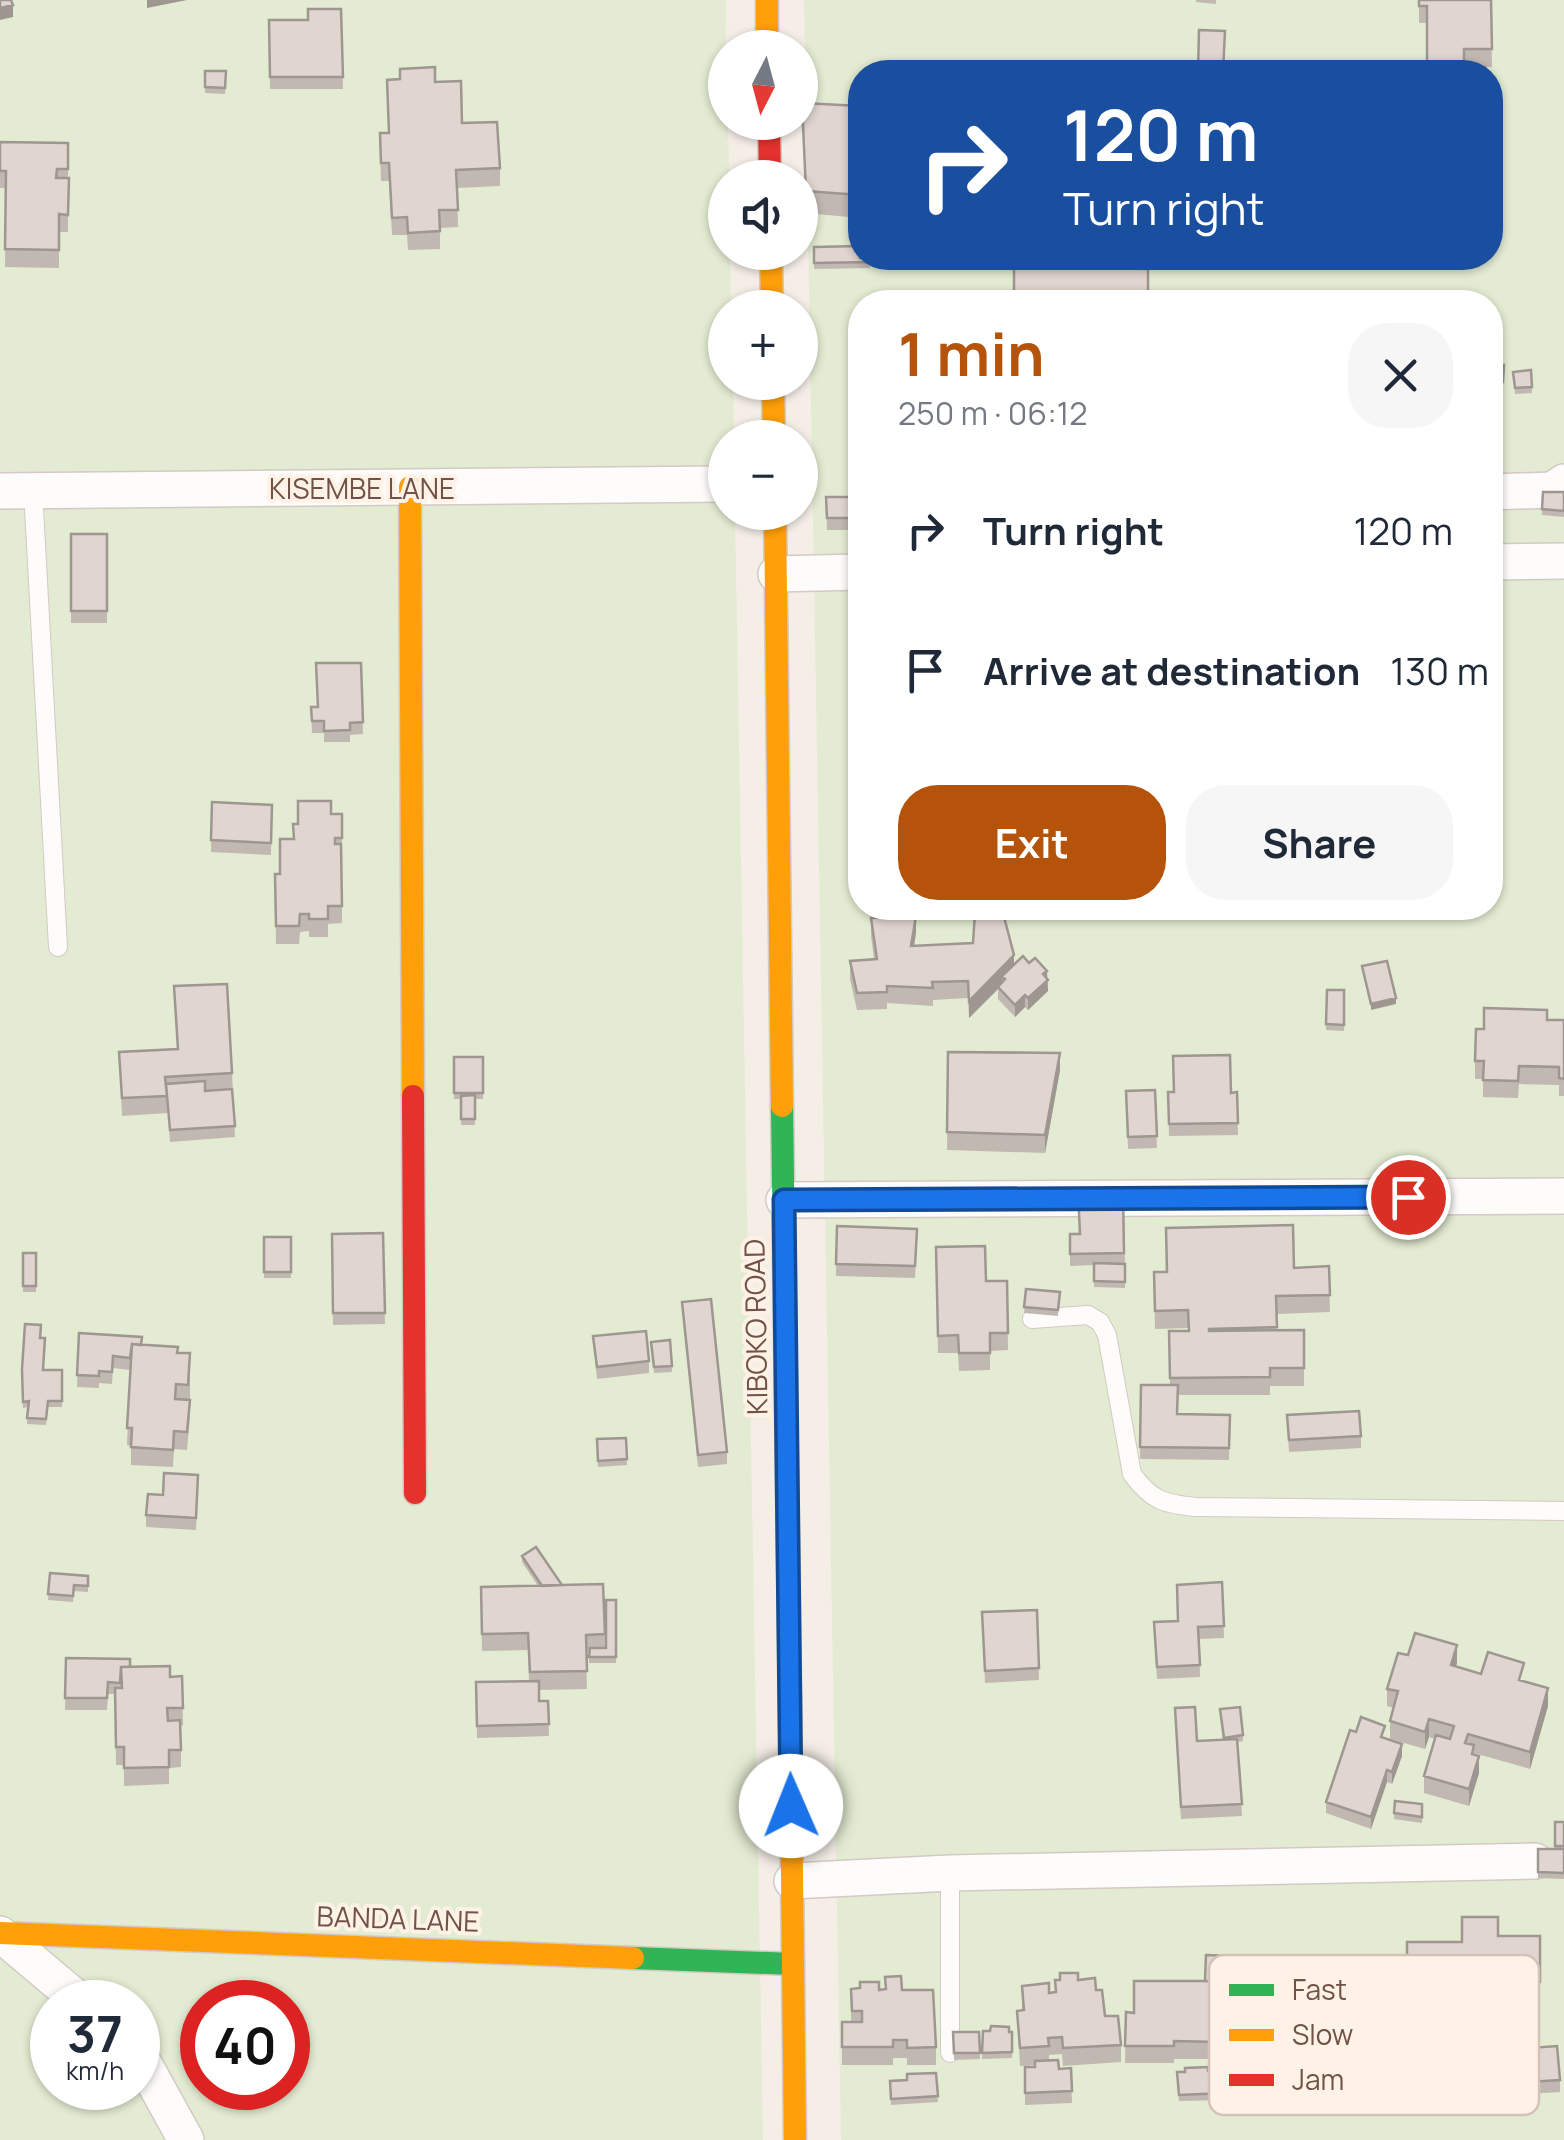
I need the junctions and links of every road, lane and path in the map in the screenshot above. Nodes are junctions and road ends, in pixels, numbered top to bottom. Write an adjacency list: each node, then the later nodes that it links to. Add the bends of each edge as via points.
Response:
1 (766, 0): 2 (street)
2 (767, 30)
3 (1564, 482): 7 (street, via 1552,490)
4 (708, 484): 5 (street, KISEMBE LANE)
5 (410, 488): 6 (street, KISEMBE LANE); 17 (street)
6 (16, 490): 13 (lane)
7 (1503, 492)
8 (775, 530): 12 (street, KIBOKO ROAD)
9 (1564, 561): 10 (street)
10 (1503, 562)
11 (848, 572): 12 (street)
12 (776, 574): 15 (street, KIBOKO ROAD)
13 (58, 946)
14 (1564, 1196): 15 (street)
15 (784, 1200): 21 (street, KIBOKO ROAD)
16 (1032, 1318): 18 (lane, via 1088,1315 1100,1322 1132,1474 1166,1504)
17 (415, 1493)
18 (1564, 1511)
19 (1535, 1862): 20 (street)
20 (950, 1873): 21 (street); 25 (lane)
21 (792, 1881): 23 (street, KIBOKO ROAD)
22 (0, 1933): 23 (street, BANDA LANE); 24 (street)
23 (793, 1964): 28 (street, KIBOKO ROAD)
24 (56, 1980)
25 (950, 2053)
26 (160, 2093): 27 (street)
27 (186, 2140)
28 (796, 2140)

